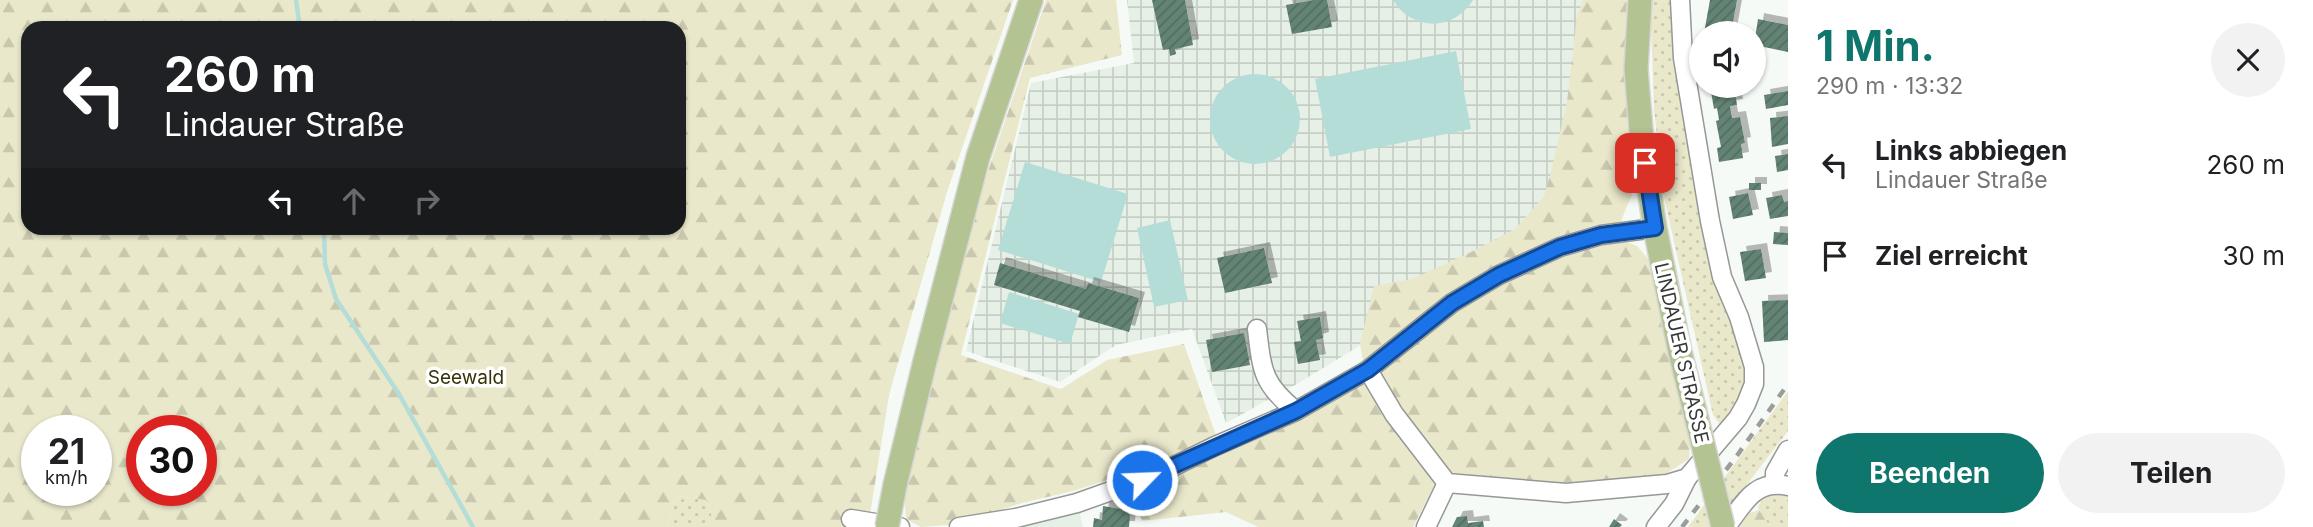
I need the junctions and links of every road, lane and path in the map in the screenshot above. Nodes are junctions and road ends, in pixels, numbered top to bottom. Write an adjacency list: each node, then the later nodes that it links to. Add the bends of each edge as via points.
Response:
1 (1031, 0): 14 (main road, bridge, via 978,157)
2 (1640, 0): 4 (main road, LINDAUER STRASSE, via 1636,69)
3 (1680, 0): 9 (street, LINDAUER STRASSE, via 1683,58 1710,221 1722,277 1754,367 1754,384 1738,418)
4 (1655, 228): 6 (street, via 1601,235 1560,247 1499,275 1452,303); 19 (main road, LINDAUER STRASSE, bridge, via 1680,352)
5 (1256, 329): 7 (street, via 1262,366 1272,388)
6 (1368, 370): 7 (street); 10 (street, via 1394,414)
7 (1296, 411): 13 (street, via 1156,475)
8 (1788, 450): 11 (street, via 1775,473)
9 (1687, 478): 10 (street, via 1566,494); 18 (street, LINDAUER STRASSE)
10 (1447, 483): 17 (street)
11 (1781, 484): 19 (street, via 1765,485 1754,492)
12 (851, 519): 15 (street)
13 (1016, 522): 16 (street)
14 (887, 527)
15 (900, 527)
16 (959, 527)
17 (1426, 527)
18 (1656, 527)
19 (1724, 527)

